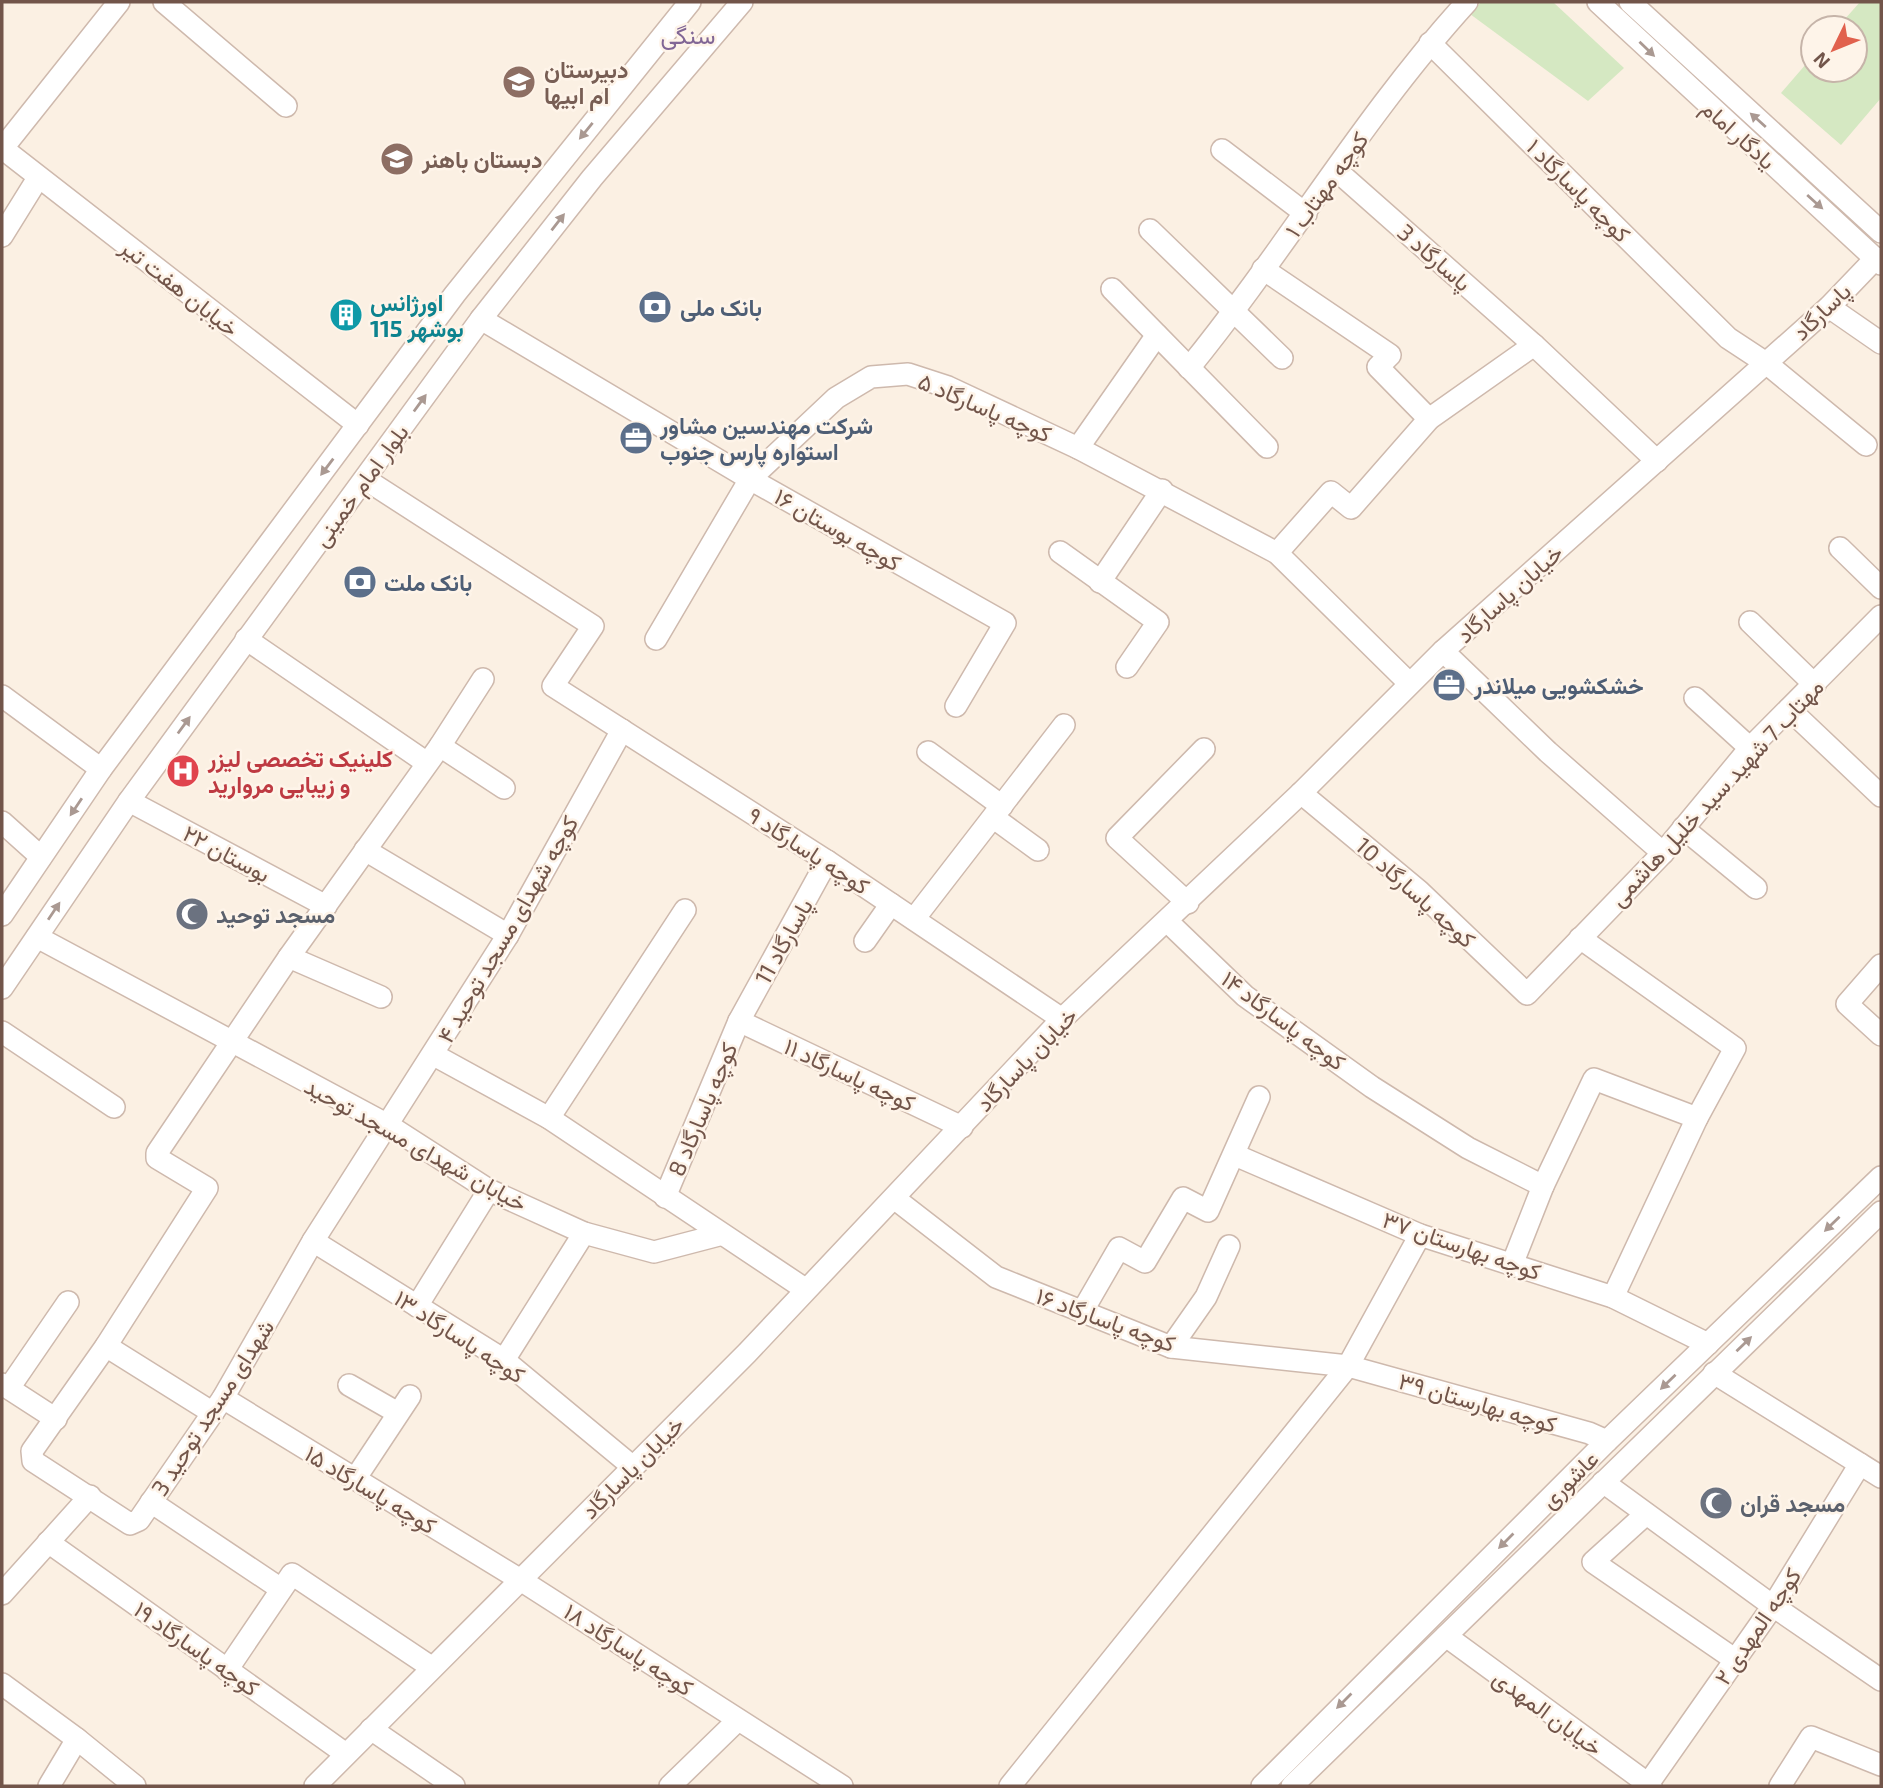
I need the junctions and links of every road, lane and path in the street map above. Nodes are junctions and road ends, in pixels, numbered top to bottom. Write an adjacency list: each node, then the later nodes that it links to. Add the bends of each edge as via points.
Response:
1 (119, 2): 12 (street)
2 (164, 2): 11 (street)
3 (690, 2): 33 (street, بلوار امام خمینی, one-way to 33, via 455,294)
4 (742, 2): 25 (street, بلوار امام خمینی, one-way to 4, via 592,178)
5 (1467, 2): 8 (street, کوچه مهتاب ۱)
6 (1598, 2): 10 (street, یادگار امام, one-way to 10)
7 (1630, 2): 9 (street, یادگار امام)
8 (1430, 43): 14 (street, کوچه مهتاب ۱); 30 (street, کوچه پاسارگاد ۱, via 1728,338)
9 (1711, 78): 10 (street); 18 (street, یادگار امام, one-way to 9)
10 (1695, 95): 20 (street, یادگار امام, one-way to 20)
11 (286, 106)
12 (2, 148): 15 (street, خیابان هفت تیر)
13 (1222, 150): 16 (street)
14 (1336, 170): 16 (street, کوچه مهتاب ۱); 28 (street, پاسارگاد 3)
15 (38, 178): 19 (street); 33 (street, خیابان هفت تیر)
16 (1306, 214): 21 (street, کوچه مهتاب ۱)
17 (1150, 230): 24 (street)
18 (1881, 232)
19 (2, 236)
20 (1878, 261): 23 (street, پاسارگاد)
21 (1263, 269): 24 (street, کوچه مهتاب ۱); 32 (street, via 1390,355 1378,367)
22 (1112, 289): 26 (street)
23 (1829, 307): 27 (street); 30 (street, پاسارگاد)
24 (1234, 313): 29 (street); 31 (street, کوچه مهتاب ۱)
25 (481, 319): 38 (street, کوچه بوستان ۱۶); 39 (street, بلوار امام خمینی, one-way to 25)
26 (1157, 335): 31 (street); 36 (street)
27 (1881, 343)
28 (1534, 345): 32 (street); 37 (street, پاسارگاد 3)
29 (1283, 358)
30 (1766, 363): 34 (street, کوچه پاسارگاد ۱); 37 (street, خیابان پاسارگاد)
31 (1189, 368): 35 (street)
32 (1429, 419): 43 (street, via 1351,509 1331,492)
33 (358, 425): 65 (street, بلوار امام خمینی, one-way to 65)
34 (1866, 445)
35 (1267, 447)
36 (1078, 448): 38 (street, کوچه پاسارگاد ۵, via 948,387 908,374 871,377 836,398); 40 (street, کوچه پاسارگاد ۵)
37 (1657, 461): 50 (street, خیابان پاسارگاد)
38 (750, 479): 49 (street, کوچه پاسارگاد ۵); 57 (street, کوچه بوستان ۱۶, via 1005,623)
39 (365, 480): 48 (street, بلوار امام خمینی); 60 (street, کوچه پاسارگاد ۹, via 593,626 553,686)
40 (1161, 490): 43 (street, کوچه پاسارگاد ۵); 44 (street)
41 (1840, 548): 45 (street)
42 (1060, 552): 44 (street)
43 (1276, 553): 53 (street, کوچه پاسارگاد ۵)
44 (1100, 582): 51 (street, via 1158,622)
45 (1881, 588)
46 (1881, 616): 54 (street, مهتاب 7 شهید سید خلیل هاشمی)
47 (1750, 622): 54 (street)
48 (246, 639): 64 (street); 69 (street, بلوار امام خمینی, one-way to 48)
49 (656, 639)
50 (1443, 651): 53 (street, خیابان پاسارگاد); 75 (street)
51 (1127, 667)
52 (483, 679): 64 (street)
53 (1409, 683): 67 (street, خیابان پاسارگاد)
54 (1815, 685): 58 (street, مهتاب 7 شهید سید خلیل هاشمی)
55 (2, 696): 65 (street)
56 (1695, 698): 61 (street)
57 (956, 706)
58 (1789, 709): 61 (street, مهتاب 7 شهید سید خلیل هاشمی); 68 (street)
59 (1064, 725): 70 (street)
60 (622, 730): 77 (street, کوچه پاسارگاد ۹); 86 (street, کوچه شهدای مسجد توحید ۴)
61 (1750, 748): 72 (street, مهتاب 7 شهید سید خلیل هاشمی)
62 (1204, 749): 79 (street, via 1117,838)
63 (928, 752): 70 (street)
64 (434, 754): 66 (street); 73 (street)
65 (101, 769): 76 (street, بلوار امام خمینی, one-way to 76)
66 (504, 788)
67 (1301, 793): 79 (street, خیابان پاسارگاد); 93 (street, کوچه پاسارگاد 10, via 1419,891)
68 (1881, 796)
69 (129, 801): 81 (street, بوستان ۲۲); 87 (street, بلوار امام خمینی, one-way to 69)
70 (998, 812): 74 (street); 84 (street)
71 (2, 822): 76 (street)
72 (1683, 828): 75 (street, مهتاب 7 شهید سید خلیل هاشمی); 78 (street)
73 (365, 850): 81 (street); 86 (street)
74 (1038, 850)
75 (1663, 853): 88 (street, مهتاب 7 شهید سید خلیل هاشمی)
76 (41, 857): 83 (street, بلوار امام خمینی)
77 (827, 861): 80 (street, کوچه پاسارگاد ۹); 96 (street, پاسارگاد 11)
78 (1756, 888)
79 (1188, 903): 85 (street, خیابان پاسارگاد)
80 (891, 904): 84 (street, کوچه پاسارگاد ۹); 89 (street)
81 (326, 906): 90 (street)
82 (685, 910): 103 (street)
83 (2, 915)
84 (914, 919): 95 (street, کوچه پاسارگاد ۹)
85 (1168, 922): 95 (street, خیابان پاسارگاد); 109 (street, کوچه پاسارگاد ۱۴, via 1245,996 1372,1087 1468,1148)
86 (508, 934): 100 (street, کوچه شهدای مسجد توحید ۴)
87 (37, 937): 92 (street, بلوار امام خمینی); 99 (street, خیابان شهدای مسجد توحید)
88 (1580, 938): 93 (street, مهتاب 7 شهید سید خلیل هاشمی); 104 (street, via 1735,1048)
89 (865, 941)
90 (289, 957): 94 (street); 99 (street)
91 (1881, 965): 98 (street, via 1847,1004)
92 (2, 988)
93 (1527, 994)
94 (381, 997)
95 (1062, 1019): 106 (street, خیابان پاسارگاد)
96 (739, 1021): 106 (street, کوچه پاسارگاد ۱۱); 111 (street, کوچه پاسارگاد 8)
97 (2, 1032): 102 (street)
98 (1881, 1035)
99 (231, 1041): 105 (street, خیابان شهدای مسجد توحید); 126 (street, via 157,1153 158,1158 207,1188)
100 (433, 1055): 103 (street); 105 (street, کوچه شهدای مسجد توحید ۴)
101 (1259, 1097): 107 (street)
102 (114, 1107)
103 (549, 1118): 111 (street)
104 (1697, 1118): 109 (street, via 1594,1079); 121 (street)
105 (388, 1125): 110 (street, خیابان شهدای مسجد توحید); 117 (street, کوچه شهدای مسجد توحید ۴)
106 (962, 1127): 112 (street, خیابان پاسارگاد)
107 (1235, 1155): 116 (street, کوچه بهارستان ۳۷); 124 (street, via 1208,1211 1183,1198 1145,1262 1119,1248)
108 (1881, 1177): 125 (street, عاشوری, one-way to 125)
109 (1543, 1186): 119 (street)
110 (489, 1190): 114 (street, خیابان شهدای مسجد توحید); 123 (street)
111 (665, 1197): 115 (street)
112 (894, 1198): 120 (street, خیابان پاسارگاد); 124 (street, کوچه پاسارگاد ۱۶, via 996,1277)
113 (1881, 1212): 130 (street, عاشوری, one-way to 113)
114 (584, 1233): 115 (street, خیابان شهدای مسجد توحید, via 654,1252); 128 (street)
115 (719, 1235): 120 (street)
116 (1420, 1235): 119 (street, کوچه بهارستان ۳۷); 129 (street)
117 (313, 1241): 123 (street, کوچه پاسارگاد ۱۳); 133 (street, شهدای مسجد توحید 3)
118 (1229, 1246): 127 (street, via 1206,1297)
119 (1513, 1262): 121 (street, کوچه بهارستان ۳۷)
120 (805, 1289): 137 (street, خیابان پاسارگاد)
121 (1613, 1297): 125 (street, کوچه بهارستان ۳۷)
122 (68, 1303): 132 (street)
123 (417, 1306): 128 (street, کوچه پاسارگاد ۱۳)
124 (1082, 1312): 127 (street, کوچه پاسارگاد ۱۶)
125 (1708, 1344): 135 (street, عاشوری, one-way to 135)
126 (106, 1346): 133 (street, کوچه پاسارگاد ۱۵); 134 (street)
127 (1171, 1347): 129 (street, کوچه پاسارگاد ۱۶)
128 (504, 1360): 137 (street, کوچه پاسارگاد ۱۳)
129 (1348, 1366): 135 (street, کوچه بهارستان ۳۹); 167 (street)
130 (1714, 1373): 136 (street); 140 (street, عاشوری)
131 (349, 1385): 139 (street, via 404,1404)
132 (5, 1386): 134 (street)
133 (218, 1405): 139 (street, کوچه پاسارگاد ۱۵); 142 (street, شهدای مسجد توحید 3)
134 (56, 1419): 141 (street, via 30,1457)
135 (1607, 1441): 168 (street, عاشوری, one-way to 168)
136 (1860, 1464): 138 (street); 148 (street, کوچه المهدی ۲)
137 (633, 1467): 145 (street, خیابان پاسارگاد)
138 (1881, 1477)
139 (355, 1479): 145 (street, کوچه پاسارگاد ۱۵)
140 (1603, 1482): 143 (street); 149 (street, عاشوری)
141 (90, 1496): 142 (street, شهدای مسجد توحید 3, via 130,1524 136,1523); 144 (street)
142 (151, 1502): 146 (street)
143 (1646, 1514): 148 (street); 150 (street, via 1593,1562)
144 (48, 1542): 147 (street); 152 (street, کوچه پاسارگاد ۱۹)
145 (519, 1579): 151 (street, خیابان پاسارگاد); 155 (street, کوچه پاسارگاد ۱۸)
146 (281, 1589): 151 (street, via 294,1574); 152 (street)
147 (2, 1594)
148 (1773, 1606): 150 (street, کوچه المهدی ۲); 153 (street)
149 (1446, 1636): 160 (street, خیابان المهدی); 169 (street, عاشوری)
150 (1737, 1661): 160 (street, کوچه المهدی ۲)
151 (430, 1667): 156 (street, خیابان پاسارگاد)
152 (227, 1670): 158 (street, کوچه پاسارگاد ۱۹)
153 (1881, 1680)
154 (2, 1684): 157 (street)
155 (738, 1720): 165 (street); 166 (street, کوچه پاسارگاد ۱۸)
156 (371, 1729): 158 (street, خیابان پاسارگاد); 164 (street)
157 (77, 1739): 161 (street); 162 (street)
158 (346, 1754): 163 (street, خیابان پاسارگاد)
159 (1881, 1764): 170 (street, via 1811,1737)
160 (1650, 1785)
161 (49, 1786)
162 (135, 1786)
163 (315, 1786)
164 (454, 1786)
165 (670, 1786)
166 (842, 1786)
167 (1010, 1786)
168 (1262, 1786)
169 (1292, 1786)
170 (1780, 1786)

